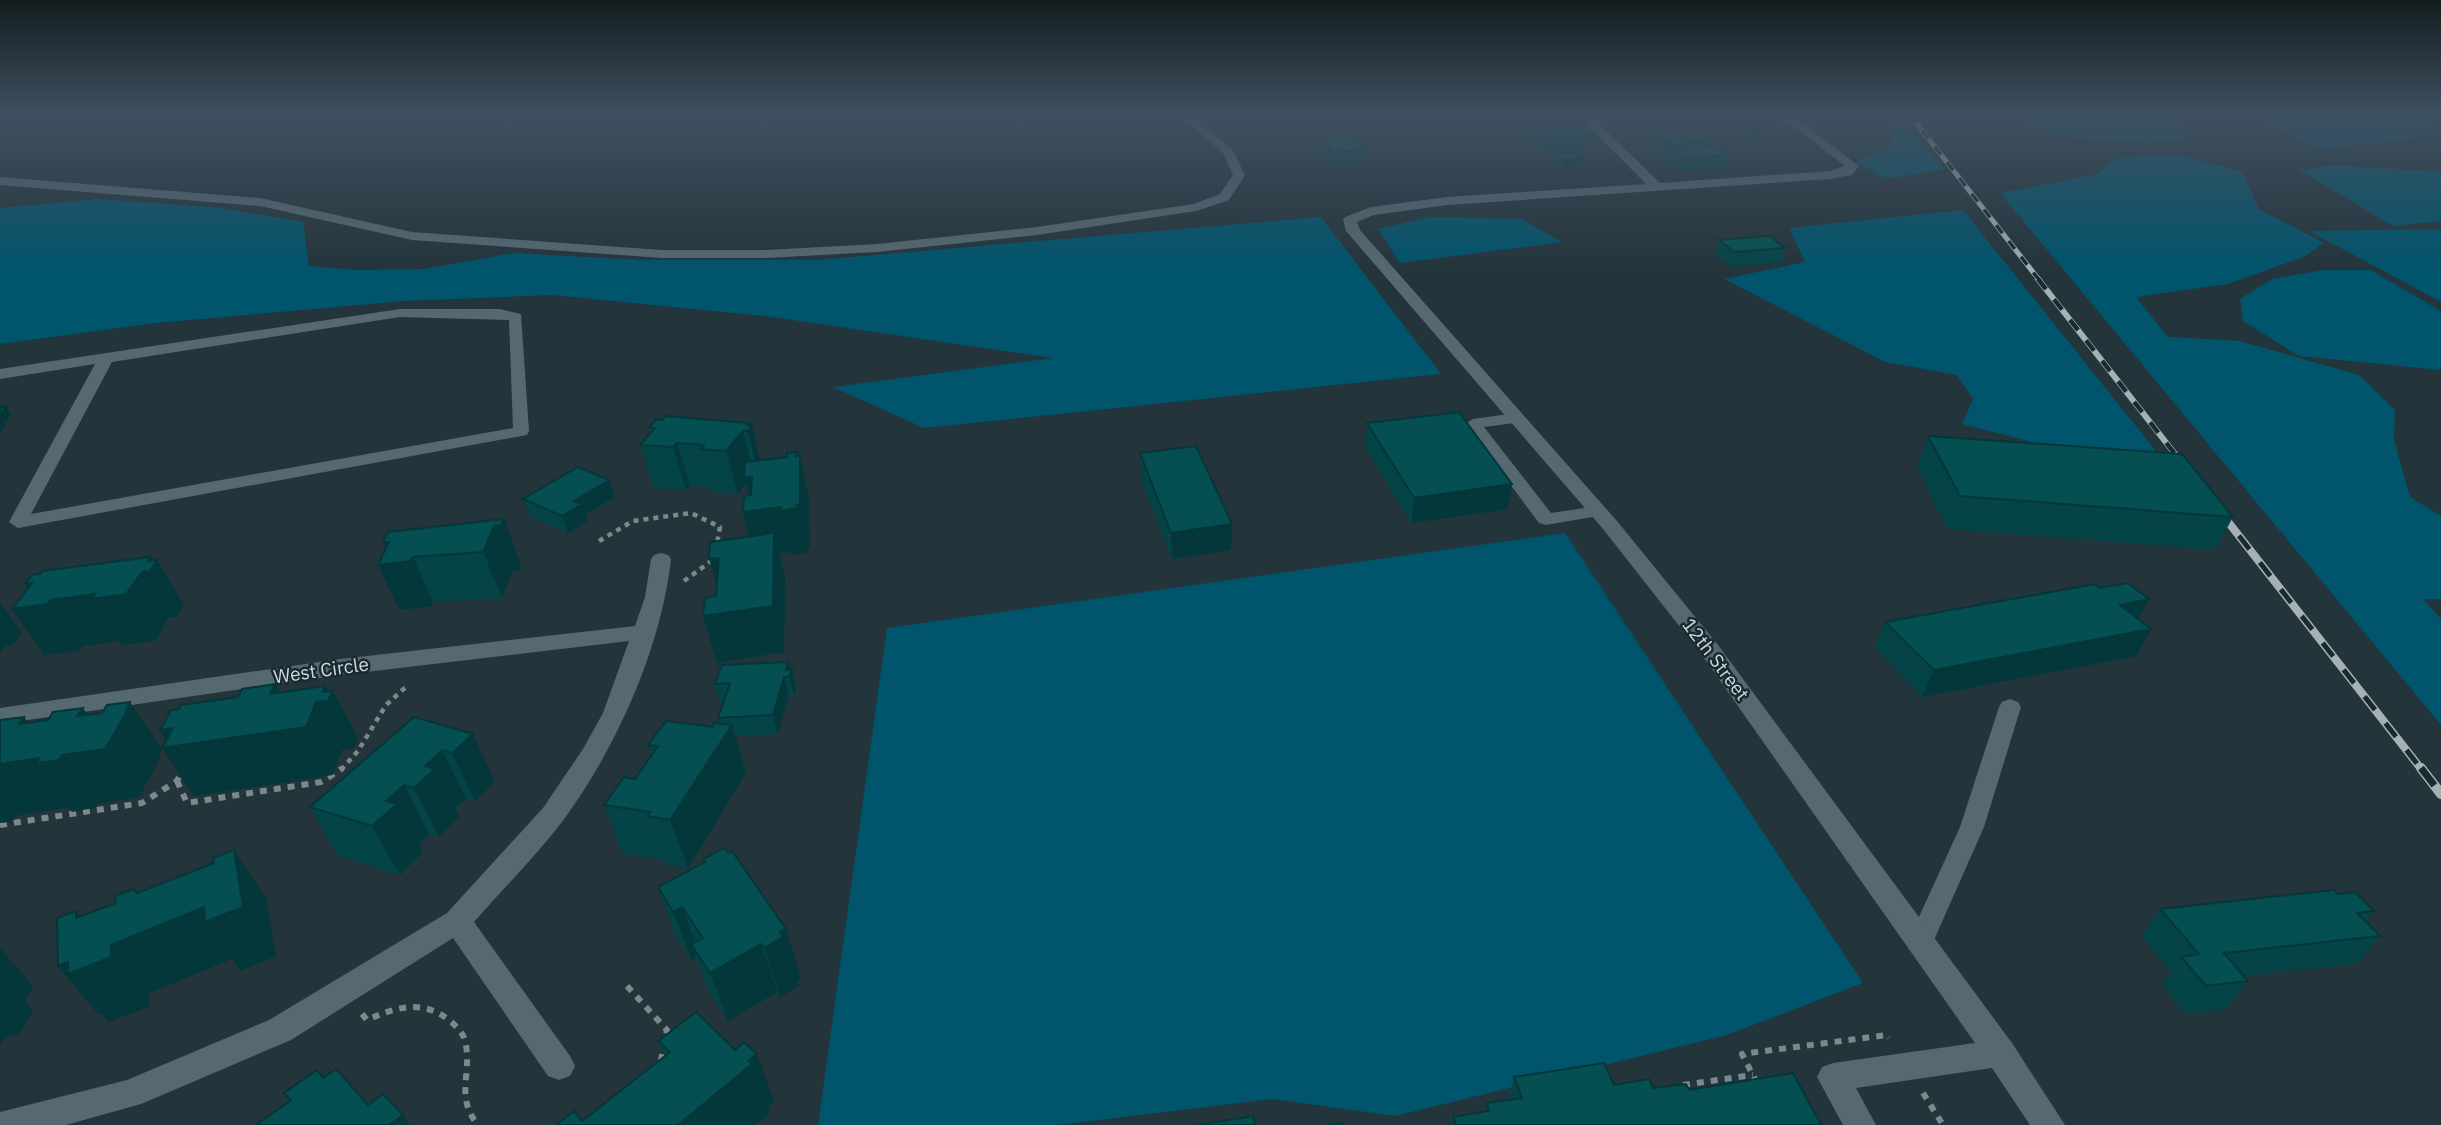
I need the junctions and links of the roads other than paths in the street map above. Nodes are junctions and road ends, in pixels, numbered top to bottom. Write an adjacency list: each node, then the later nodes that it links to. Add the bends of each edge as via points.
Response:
1 (1236, 168): 4 (lane, via 1239,175 1225,197 1196,207 1037,231 766,254 662,254 412,236 260,202)
2 (1636, 168): 5 (street)
3 (1852, 168): 5 (street, via 1830,175)
4 (0, 181)
5 (1655, 186): 8 (street, 12th Street, via 1447,201 1371,211 1350,220 1353,231)
6 (106, 358): 6 (lane, via 19,522 521,431 516,317 500,313 400,313); 7 (lane)
7 (0, 374)
8 (1516, 418): 9 (street, 12th Street); 9 (lane, via 1473,424 1546,519)
9 (1598, 511): 15 (street, 12th Street, via 1710,650)
10 (661, 559): 11 (street, via 656,597)
11 (644, 632): 13 (street, West Circle, via 340,667); 14 (street, via 615,713 593,754 552,815)
12 (2010, 707): 15 (lane, via 1972,827)
13 (0, 716)
14 (457, 921): 17 (street); 18 (street, via 280,1030 130,1094)
15 (1921, 941): 16 (street, 12th Street)
16 (2001, 1053): 19 (street, via 1833,1077); 20 (street, 12th Street)
17 (559, 1066)
18 (6, 1125)
19 (1860, 1125)
20 (2049, 1125)

